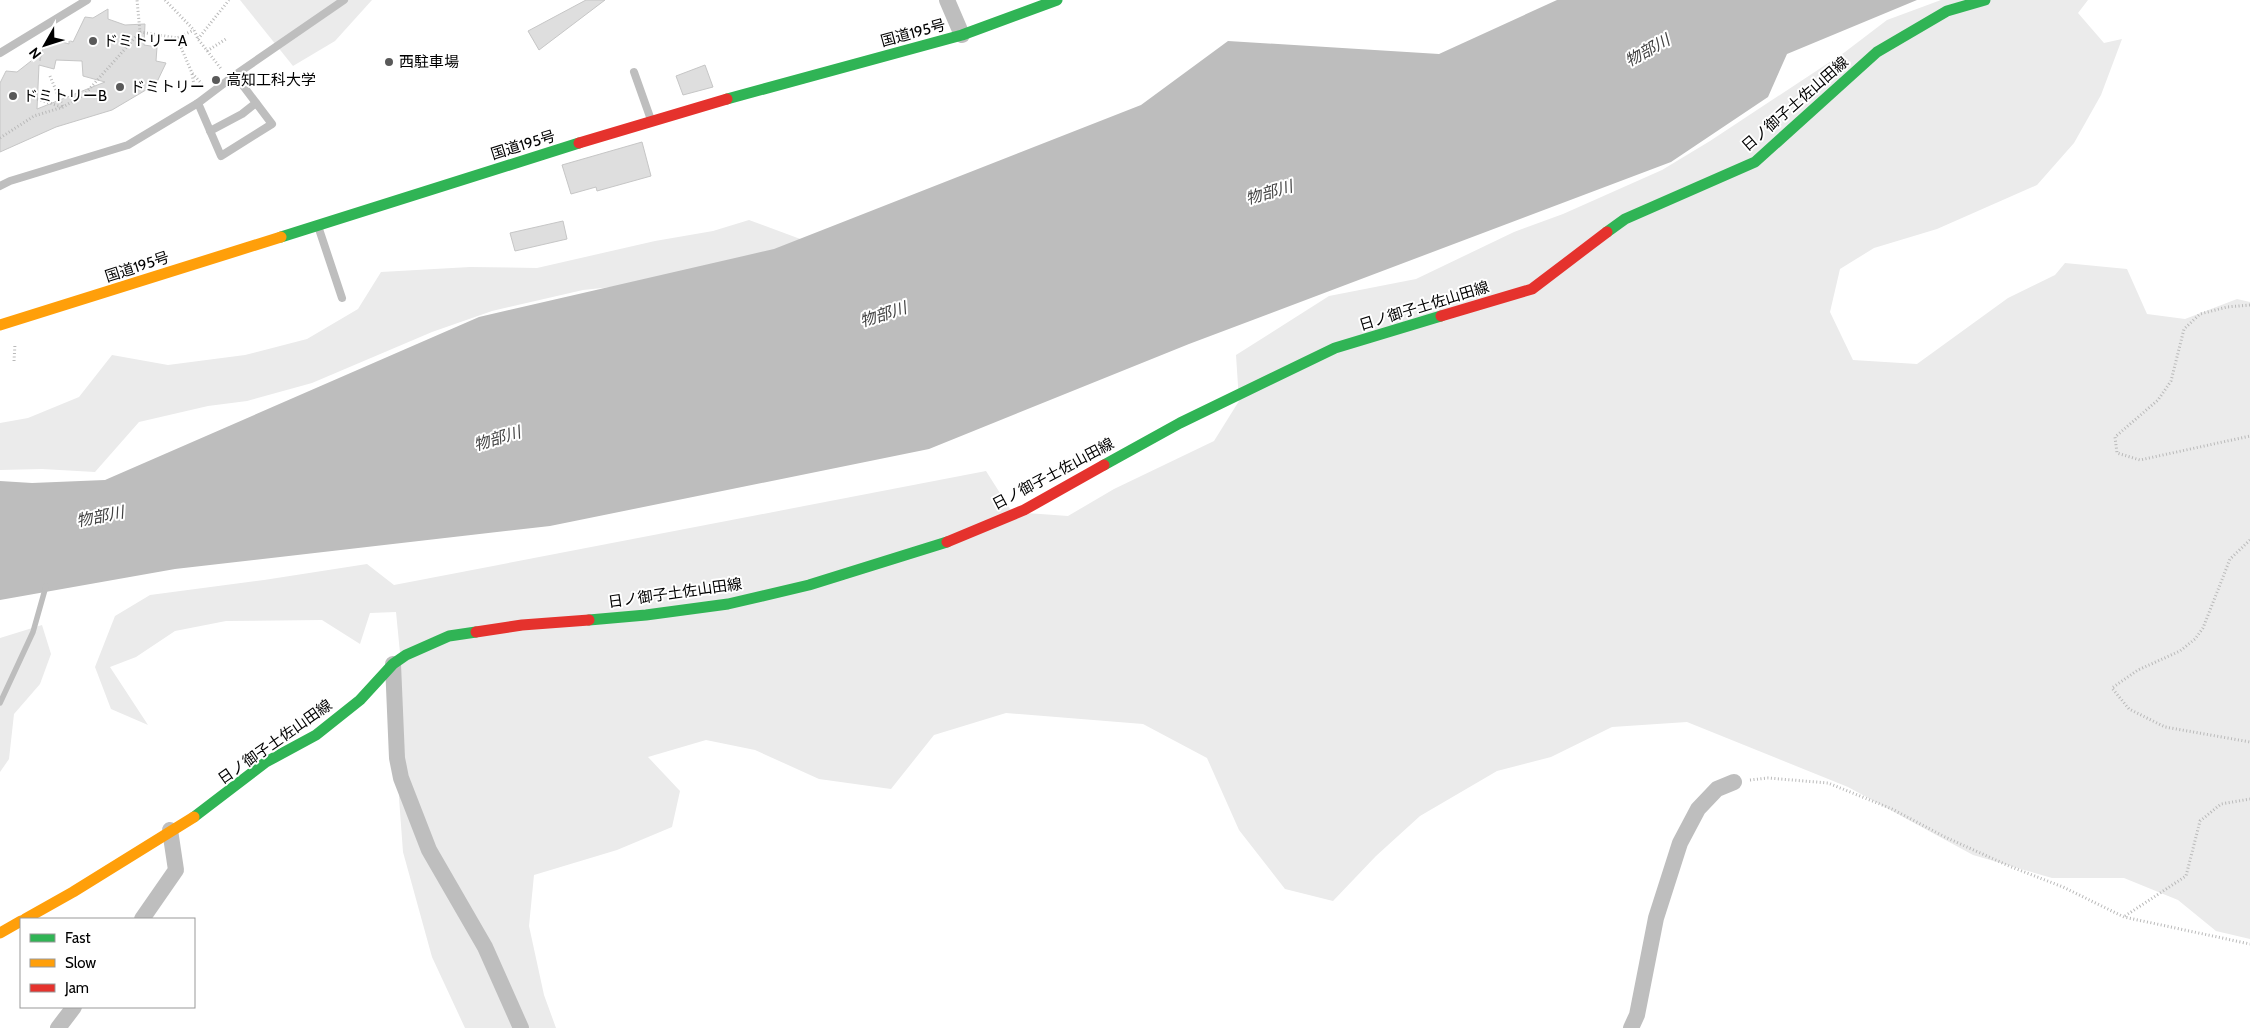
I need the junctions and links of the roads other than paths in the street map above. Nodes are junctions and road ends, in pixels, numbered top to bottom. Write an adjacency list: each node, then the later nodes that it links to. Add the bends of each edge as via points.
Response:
1 (87, 0): 7 (lane)
2 (344, 0): 9 (lane)
3 (947, 0): 6 (street)
4 (1057, 0): 6 (main road, 国道195号)
5 (1985, 0): 18 (main road, 日ノ御子土佐山田線, via 1947,11 1877,52 1755,162 1625,219 1532,289 1335,348 1180,423 1024,510 937,546 809,585 728,604 646,615 522,625 450,636)
6 (962, 35): 12 (main road, 国道195号)
7 (0, 53)
8 (634, 72): 12 (lane)
9 (234, 75): 10 (lane); 11 (lane)
10 (198, 103): 13 (lane); 14 (lane, via 128,145)
11 (256, 103): 13 (lane); 13 (lane, via 272,124 222,156)
12 (652, 120): 15 (main road, 国道195号)
13 (210, 131)
14 (0, 186)
15 (318, 225): 16 (lane); 17 (main road, 国道195号)
16 (342, 298)
17 (0, 325)
18 (393, 664): 20 (main road, 日ノ御子土佐山田線, via 360,700 316,735 266,762 205,810); 27 (street, via 397,758 401,778 429,850 485,947)
19 (1734, 782): 28 (street, via 1717,790 1698,809 1680,843 1656,918 1637,1015)
20 (170, 830): 21 (main road, 日ノ御子土佐山田線); 22 (street, via 176,870)
21 (27, 918)
22 (143, 918)
23 (20, 922): 24 (main road)
24 (0, 933)
25 (73, 1008): 26 (street)
26 (58, 1028)
27 (520, 1028)
28 (1631, 1028)

